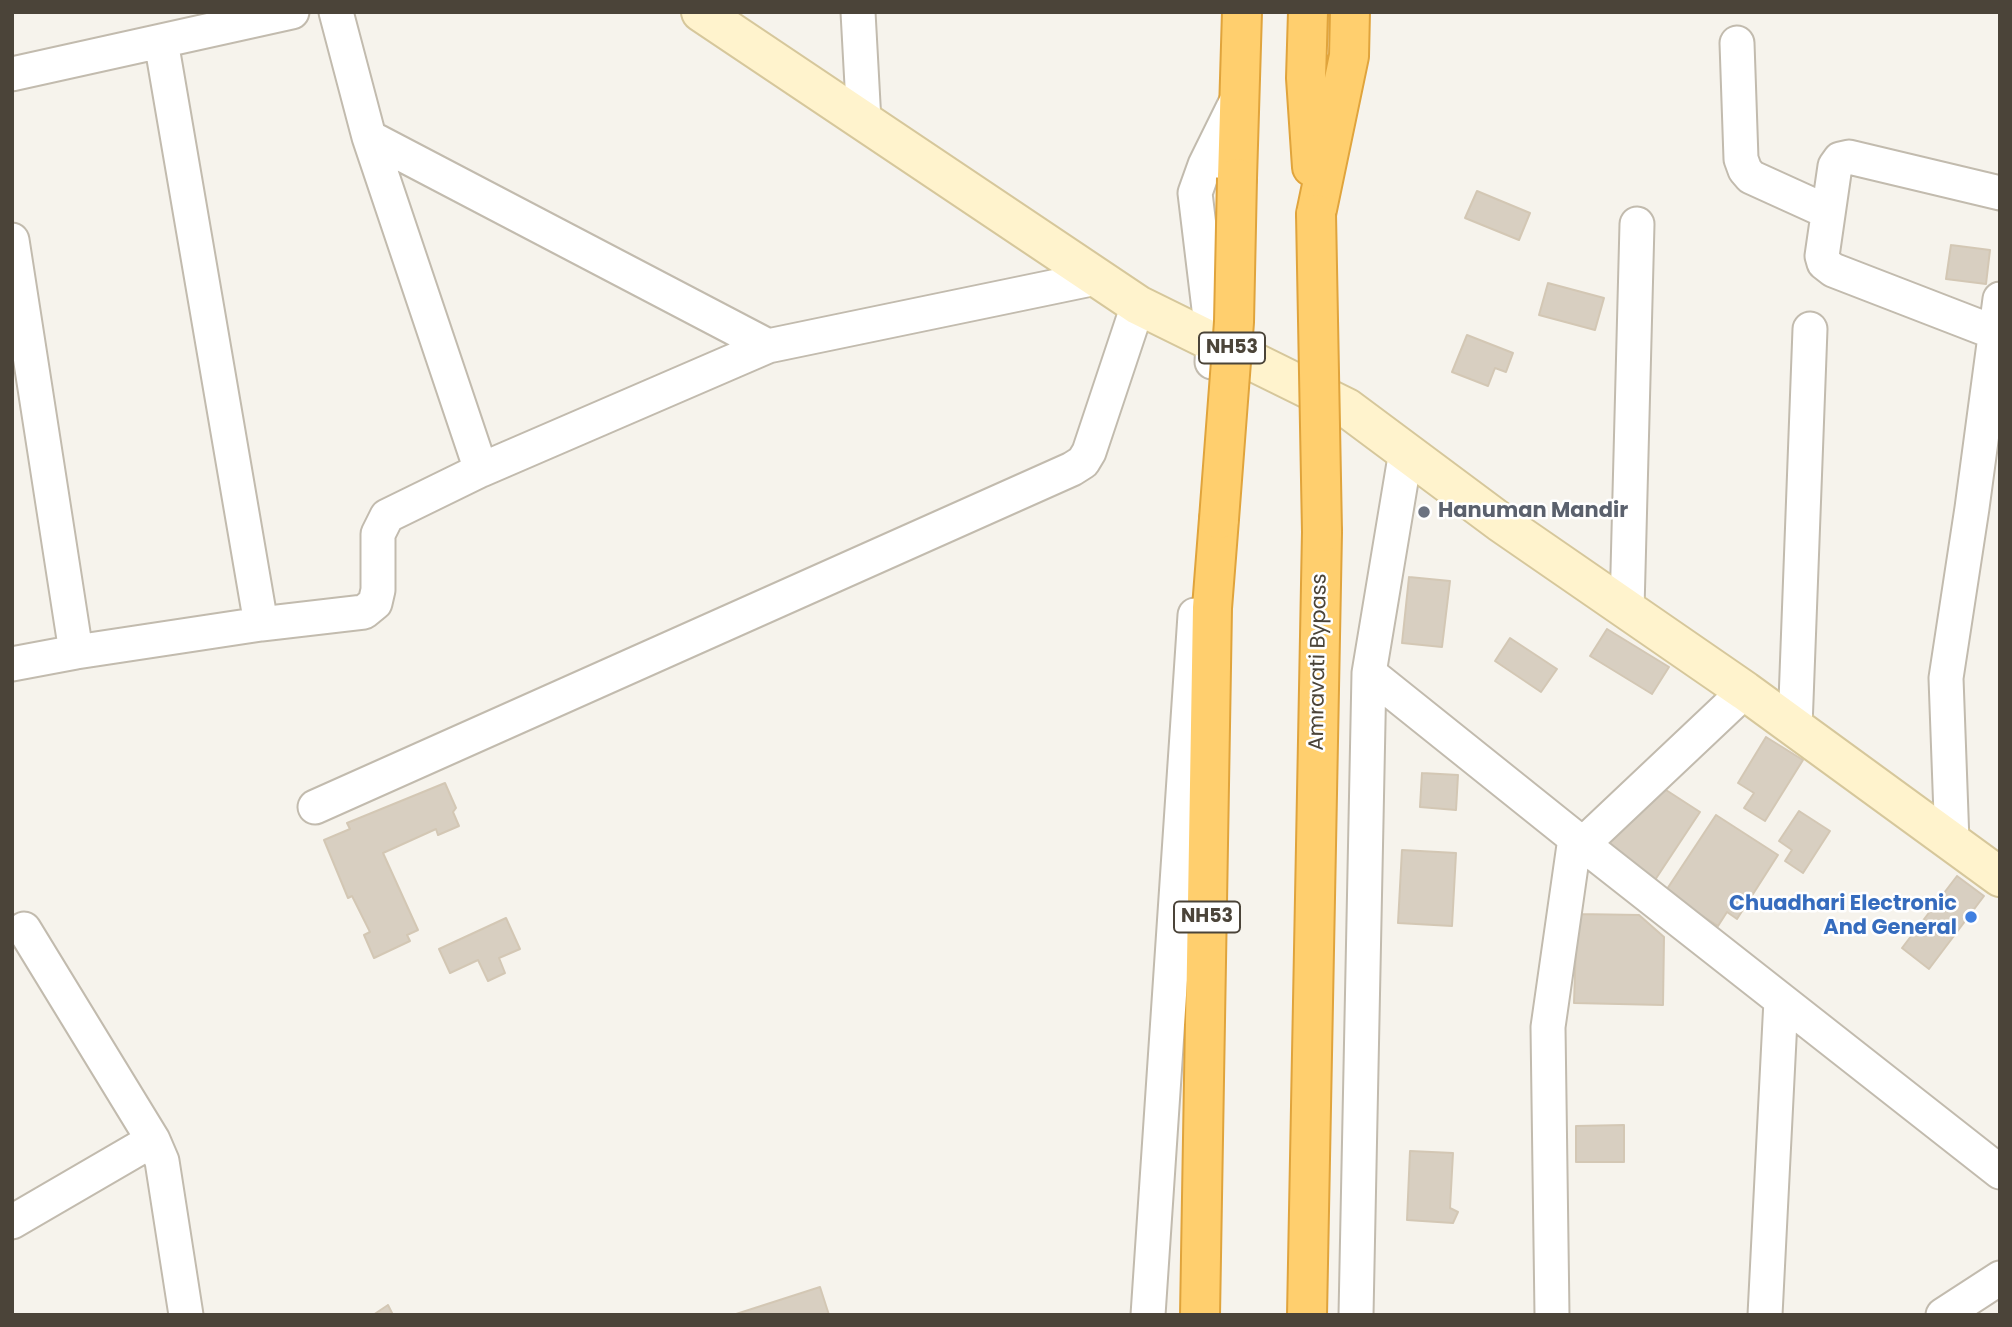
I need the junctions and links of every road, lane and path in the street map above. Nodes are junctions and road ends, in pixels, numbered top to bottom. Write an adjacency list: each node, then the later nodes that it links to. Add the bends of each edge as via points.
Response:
1 (292, 12): 8 (street)
2 (336, 12): 13 (street)
3 (701, 12): 12 (street)
4 (858, 12): 12 (street)
5 (1242, 12): 11 (highway, NH53)
6 (1308, 12): 16 (highway, via 1306,78)
7 (1350, 12): 16 (highway, Amravati Bypass, via 1349,56)
8 (162, 41): 10 (street); 29 (street)
9 (1737, 43): 15 (street, via 1745,170 1751,177)
10 (12, 74)
11 (1238, 98): 24 (street, via 1195,193); 47 (highway, NH53, bridge, via 1234,322 1212,608)
12 (864, 122): 19 (street)
13 (369, 137): 25 (street); 27 (street)
14 (2000, 193): 15 (street, via 1849,157 1835,166)
15 (1828, 212): 21 (street, via 1822,256 1833,270)
16 (1316, 214): 48 (highway, Amravati Bypass, bridge, via 1322,532)
17 (1637, 224): 28 (street)
18 (12, 240): 23 (street)
19 (1096, 278): 20 (street); 25 (street)
20 (1138, 306): 24 (street); 35 (street, via 1088,452 1072,469)
21 (1998, 321): 37 (street, via 1946,678)
22 (1810, 329): 34 (street)
23 (20, 341): 30 (street)
24 (1213, 342): 26 (street, via 1347,408); 46 (street)
25 (768, 346): 27 (street)
26 (1406, 452): 28 (street); 32 (street)
27 (481, 470): 29 (street, via 387,516 378,534 375,603 364,612)
28 (1627, 609): 33 (street)
29 (261, 624): 30 (street)
30 (76, 652): 31 (street)
31 (12, 664)
32 (1369, 673): 36 (street); 49 (street)
33 (1745, 691): 34 (street); 36 (street)
34 (1795, 727): 37 (street)
35 (315, 807)
36 (1579, 841): 40 (street); 50 (street, via 1548,1027)
37 (1951, 842): 38 (street)
38 (2000, 877)
39 (24, 929): 41 (street)
40 (1781, 1000): 42 (street); 51 (street)
41 (153, 1140): 43 (street); 45 (street, via 162,1161)
42 (2000, 1172)
43 (12, 1222)
44 (2000, 1278): 52 (street)
45 (186, 1315)
46 (1148, 1315)
47 (1200, 1315)
48 (1307, 1315)
49 (1356, 1315)
50 (1552, 1315)
51 (1765, 1315)
52 (1942, 1315)

